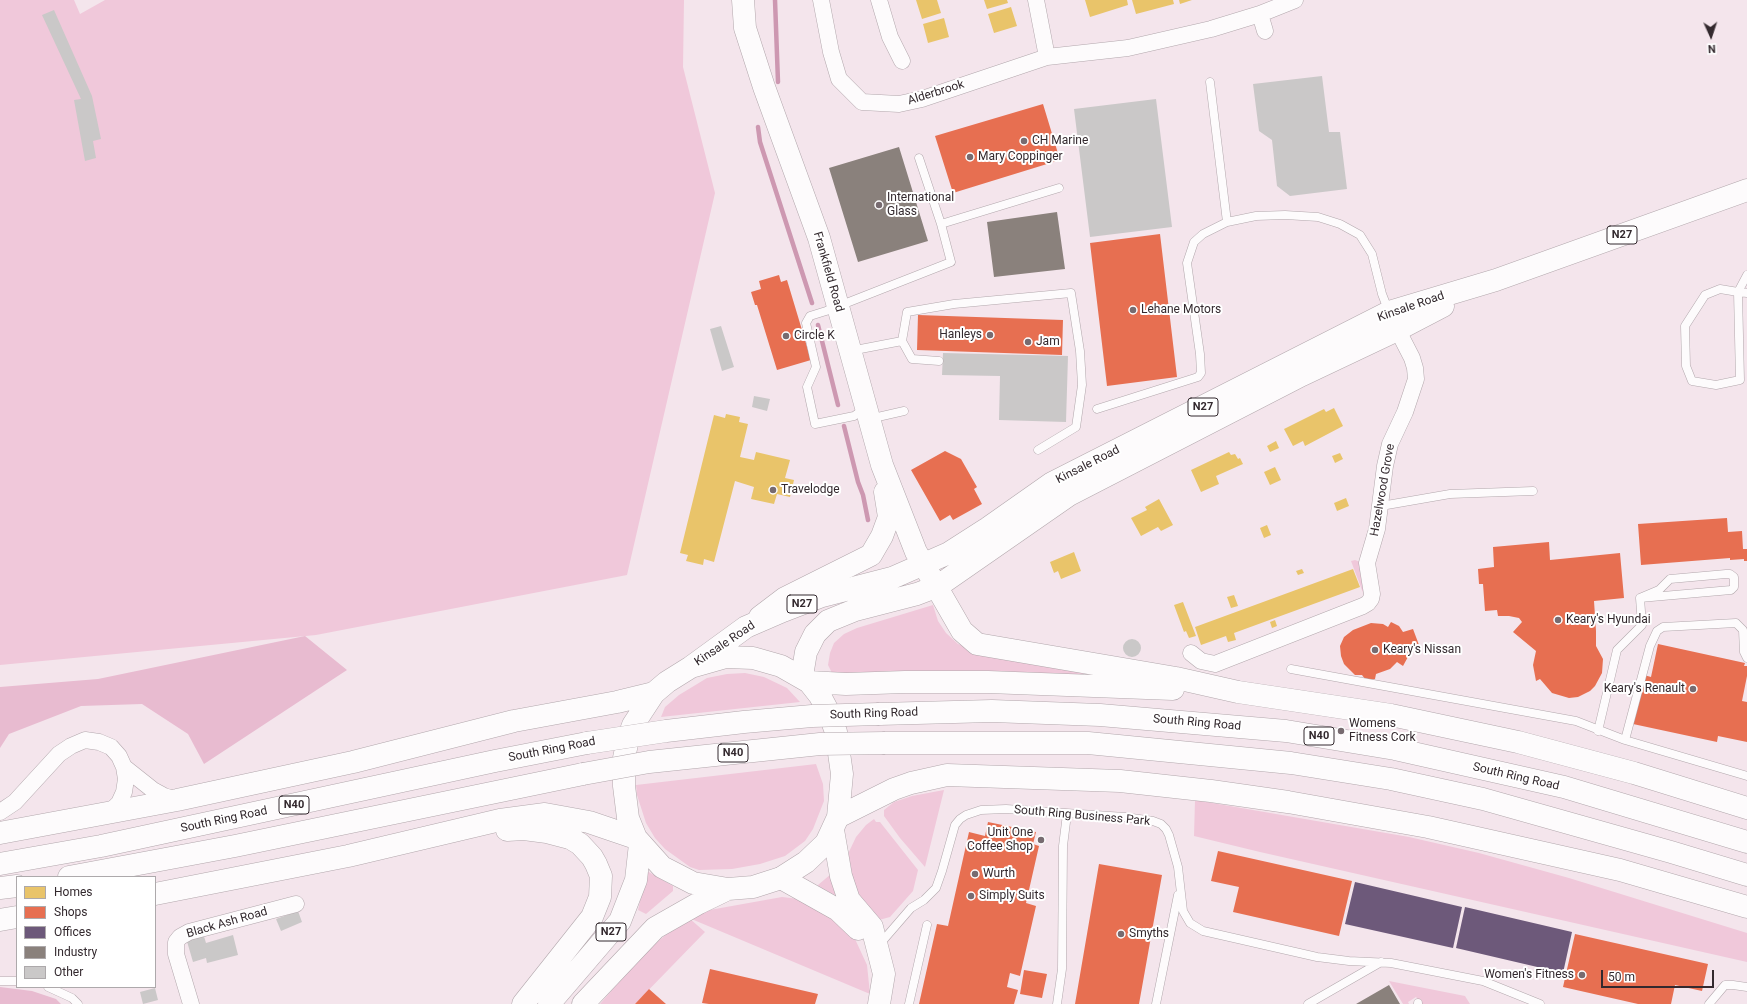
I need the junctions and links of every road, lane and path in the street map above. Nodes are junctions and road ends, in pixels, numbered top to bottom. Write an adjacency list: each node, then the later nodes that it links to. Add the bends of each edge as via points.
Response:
1 (743, 0): 19 (main road, Frankfield Road, via 745,28 819,238)
2 (821, 0): 8 (street, Alderbrook, via 839,80 862,102 899,104 922,99)
3 (879, 0): 9 (street, via 890,37)
4 (1036, 0): 8 (street)
5 (1295, 0): 6 (street, Alderbrook)
6 (1260, 14): 7 (street); 8 (street, Alderbrook, via 1211,29 1128,48)
7 (1265, 31)
8 (1047, 57)
9 (902, 61)
10 (1210, 82): 14 (lane)
11 (919, 158): 15 (lane)
12 (1059, 188): 15 (lane)
13 (1747, 190): 20 (main road, Kinsale Road / N27, via 1496,280)
14 (1227, 222): 20 (lane, via 1256,216 1318,217 1340,224 1360,235 1372,254 1382,294); 24 (lane, via 1203,234 1194,242 1187,263 1201,373 1198,377)
15 (940, 224): 19 (lane, via 951,262)
16 (1747, 275): 17 (lane)
17 (1738, 292): 17 (lane, via 1740,380 1716,385 1692,381 1686,366 1685,326 1705,295 1720,289); 18 (lane)
18 (1747, 293)
19 (838, 305): 22 (main road, Frankfield Road); 26 (lane, via 810,316 806,323 816,367 807,387 815,424)
20 (1393, 321): 30 (street, Hazelwood Grove, via 1412,358 1416,379 1405,412 1390,444); 31 (main road, Kinsale Road / N27, via 1052,483 949,553); 32 (main road, Kinsale Road / N27, via 1302,375 1069,495)
21 (902, 341): 22 (lane); 23 (lane, via 912,359); 27 (lane, via 907,312 954,304 1070,293 1080,351 1082,385 1076,427)
22 (850, 351): 26 (main road, Frankfield Road)
23 (939, 361)
24 (1097, 409)
25 (904, 411): 26 (lane)
26 (868, 413): 28 (main road, Frankfield Road)
27 (1038, 450)
28 (882, 465): 31 (main road, Frankfield Road, via 916,552); 34 (main road, via 889,517 871,555 785,598)
29 (1533, 491): 30 (lane, via 1450,494)
30 (1381, 506): 35 (street, Hazelwood Grove, via 1367,562 1372,594 1368,603 1215,664 1201,661)
31 (924, 565): 32 (main road, Frankfield Road); 34 (main road, Kinsale Road / N27, via 892,578 822,596)
32 (938, 586): 39 (main road, Kinsale Road / N27, via 918,594 855,610 828,621 815,634 806,652); 40 (main road, Frankfield Road, via 962,632 977,644 1176,678)
33 (1640, 598): 33 (lane, via 1659,590 1670,578 1726,574 1734,578 1734,587 1731,590); 42 (lane, via 1642,625 1617,650)
34 (746, 628): 37 (main road, Kinsale Road / N27)
35 (1191, 653)
36 (1747, 658): 43 (lane, via 1744,652 1743,630 1736,623 1663,627 1657,632 1650,646)
37 (691, 667): 39 (main road, N27, via 726,657 753,658 781,666); 41 (main road, N27)
38 (1290, 669): 42 (lane, via 1576,721)
39 (806, 679): 40 (main road, via 846,684 988,682); 51 (main road, N27, via 820,696 836,732 842,774)
40 (1238, 692): 47 (main road, via 1391,715 1518,742 1634,773)
41 (654, 693): 46 (main road, via 514,721 353,762); 53 (main road, N27, via 633,725 624,758 628,818)
42 (1598, 731): 43 (lane)
43 (1625, 740): 45 (lane)
44 (124, 767): 46 (street, via 153,790); 48 (street, via 111,747 85,740 59,754 15,802); 49 (street, via 124,792 119,803)
45 (1747, 776)
46 (178, 800): 49 (main road)
47 (1747, 808)
48 (0, 812)
49 (108, 813): 52 (main road)
50 (1067, 814): 63 (lane, South Ring Business Park, via 1125,817 1161,824 1166,829 1172,845); 72 (lane, South Ring Business Park, via 989,809 973,812 960,819 952,833 936,888 911,908); 85 (lane, via 1063,846 1062,969)
51 (835, 824): 55 (main road, via 878,796 911,782 947,775 1021,776 1120,781 1211,791 1341,811); 60 (main road, N27, via 826,843 806,862); 72 (main road, via 843,884 849,900 872,927)
52 (0, 833)
53 (638, 841): 56 (main road, via 589,822 545,814 500,820); 64 (main road, N27, via 667,871 693,883); 81 (main road, N27, via 636,880 620,921)
54 (1747, 842): 57 (main road, South Ring Road / N40, bridge, via 1564,788 1395,749 1286,731 1100,715 992,711 812,716 666,731 587,743 101,846)
55 (1502, 843): 67 (main road, via 1620,870); 70 (main road)
56 (348, 856): 65 (main road); 80 (main road, via 469,835 524,829 559,834 580,844 596,864 601,876 600,897 596,910 585,928)
57 (0, 864)
58 (1747, 875): 59 (main road, N40, bridge, via 1483,800 1391,779 1291,763 1088,743 885,743 820,744 649,762)
59 (74, 876)
60 (780, 878): 64 (main road, N27, via 753,887); 72 (main road, via 838,910)
61 (16, 886): 62 (main road)
62 (0, 888)
63 (1180, 888): 73 (lane, South Ring Business Park, via 1186,920 1203,931 1317,957); 86 (lane)
64 (728, 889): 82 (main road, N27, via 655,928)
65 (156, 894)
66 (296, 904): 79 (street, Black Ash Road, via 189,932 180,937 176,942 176,954)
67 (1747, 907)
68 (16, 917): 69 (main road)
69 (0, 920)
70 (1747, 922)
71 (927, 925): 84 (lane)
72 (876, 949): 83 (main road, via 884,974)
73 (1381, 962): 87 (lane); 88 (lane, South Ring Business Park, via 1484,981)
74 (0, 980): 75 (lane)
75 (16, 981)
76 (1747, 987): 89 (lane, via 1725,985)
77 (50, 988): 78 (lane, via 72,998)
78 (78, 1004)
79 (191, 1004)
80 (523, 1004)
81 (549, 1004)
82 (583, 1004)
83 (878, 1004)
84 (909, 1004)
85 (1057, 1004)
86 (1156, 1004)
87 (1308, 1004)
88 (1540, 1004)
89 (1709, 1004)

